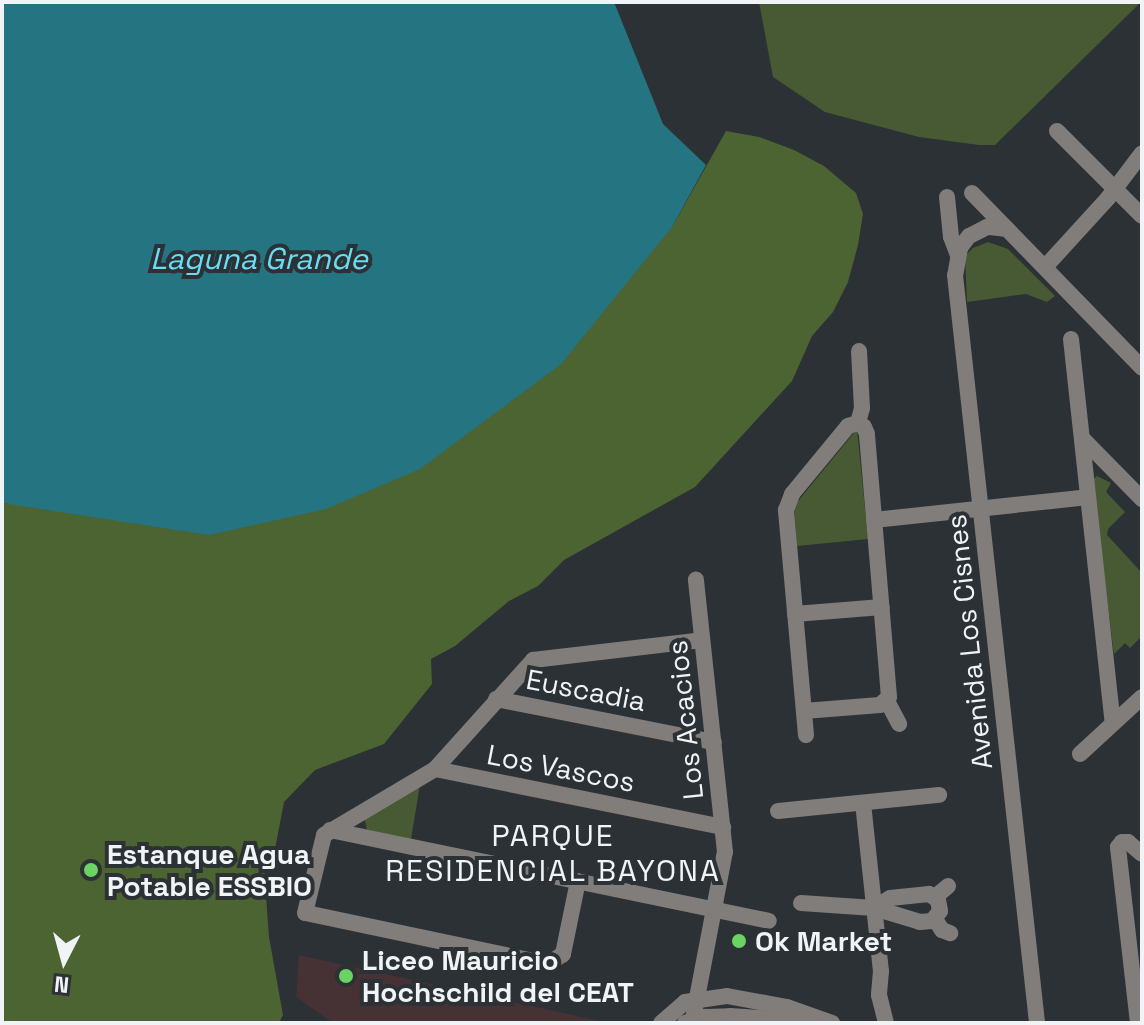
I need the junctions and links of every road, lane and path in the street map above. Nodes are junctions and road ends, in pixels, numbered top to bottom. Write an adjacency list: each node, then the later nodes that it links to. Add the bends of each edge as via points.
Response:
1 (1057, 131): 3 (street)
2 (1142, 153): 3 (street)
3 (1114, 188): 6 (street); 9 (street)
4 (972, 193): 7 (street)
5 (947, 197): 8 (street, Avenida Los Cisnes)
6 (1139, 206)
7 (1007, 229): 8 (street, via 975,231); 9 (street)
8 (958, 255): 19 (street, Avenida Los Cisnes, via 955,275)
9 (1046, 266): 12 (street)
10 (1071, 339): 14 (street)
11 (859, 351): 13 (street)
12 (1142, 368)
13 (858, 423): 20 (street, via 866,430); 23 (street, via 848,426 787,505)
14 (1082, 438): 15 (street); 16 (street)
15 (1108, 464): 16 (street); 18 (street)
16 (1086, 478): 17 (street)
17 (1088, 497): 19 (street); 29 (street)
18 (1142, 499)
19 (981, 508): 20 (street); 56 (street, Avenida Los Cisnes)
20 (874, 520): 22 (street)
21 (696, 580): 24 (street, Los Acacios)
22 (882, 607): 23 (street); 27 (street)
23 (795, 614): 28 (street)
24 (702, 640): 26 (street, via 539,657); 32 (street, Los Acacios)
25 (1142, 697): 29 (street)
26 (496, 699): 32 (street, Euscadia); 34 (street)
27 (887, 701): 28 (street); 30 (street)
28 (804, 711): 31 (street)
29 (1113, 723): 33 (street)
30 (899, 724)
31 (806, 735)
32 (714, 742): 38 (street, Los Acacios)
33 (1080, 754)
34 (435, 769): 38 (street, Los Vascos); 39 (street)
35 (939, 795): 36 (street)
36 (863, 803): 37 (street); 43 (street)
37 (778, 811)
38 (723, 827): 44 (street, Los Acacios, via 724,867)
39 (330, 830): 41 (street); 41 (street, via 320,843 305,913 548,964 563,954)
40 (1142, 854): 50 (street, via 1128,842 1118,847)
41 (578, 881): 44 (street)
42 (801, 903): 43 (street)
43 (874, 908): 45 (street, via 920,922); 45 (street, via 890,898 942,892); 52 (street, via 888,989)
44 (716, 910): 46 (street); 48 (street, Los Acacios)
45 (935, 919): 47 (street)
46 (769, 921)
47 (950, 933)
48 (697, 998): 49 (street); 53 (street, Los Acacios); 55 (street, via 677,1006)
49 (753, 999): 51 (street); 54 (street)
50 (1139, 999): 57 (street)
51 (752, 1018): 53 (street); 54 (street)
52 (886, 1019)
53 (689, 1021)
54 (829, 1022)
55 (661, 1023)
56 (1037, 1023)
57 (1138, 1023)

